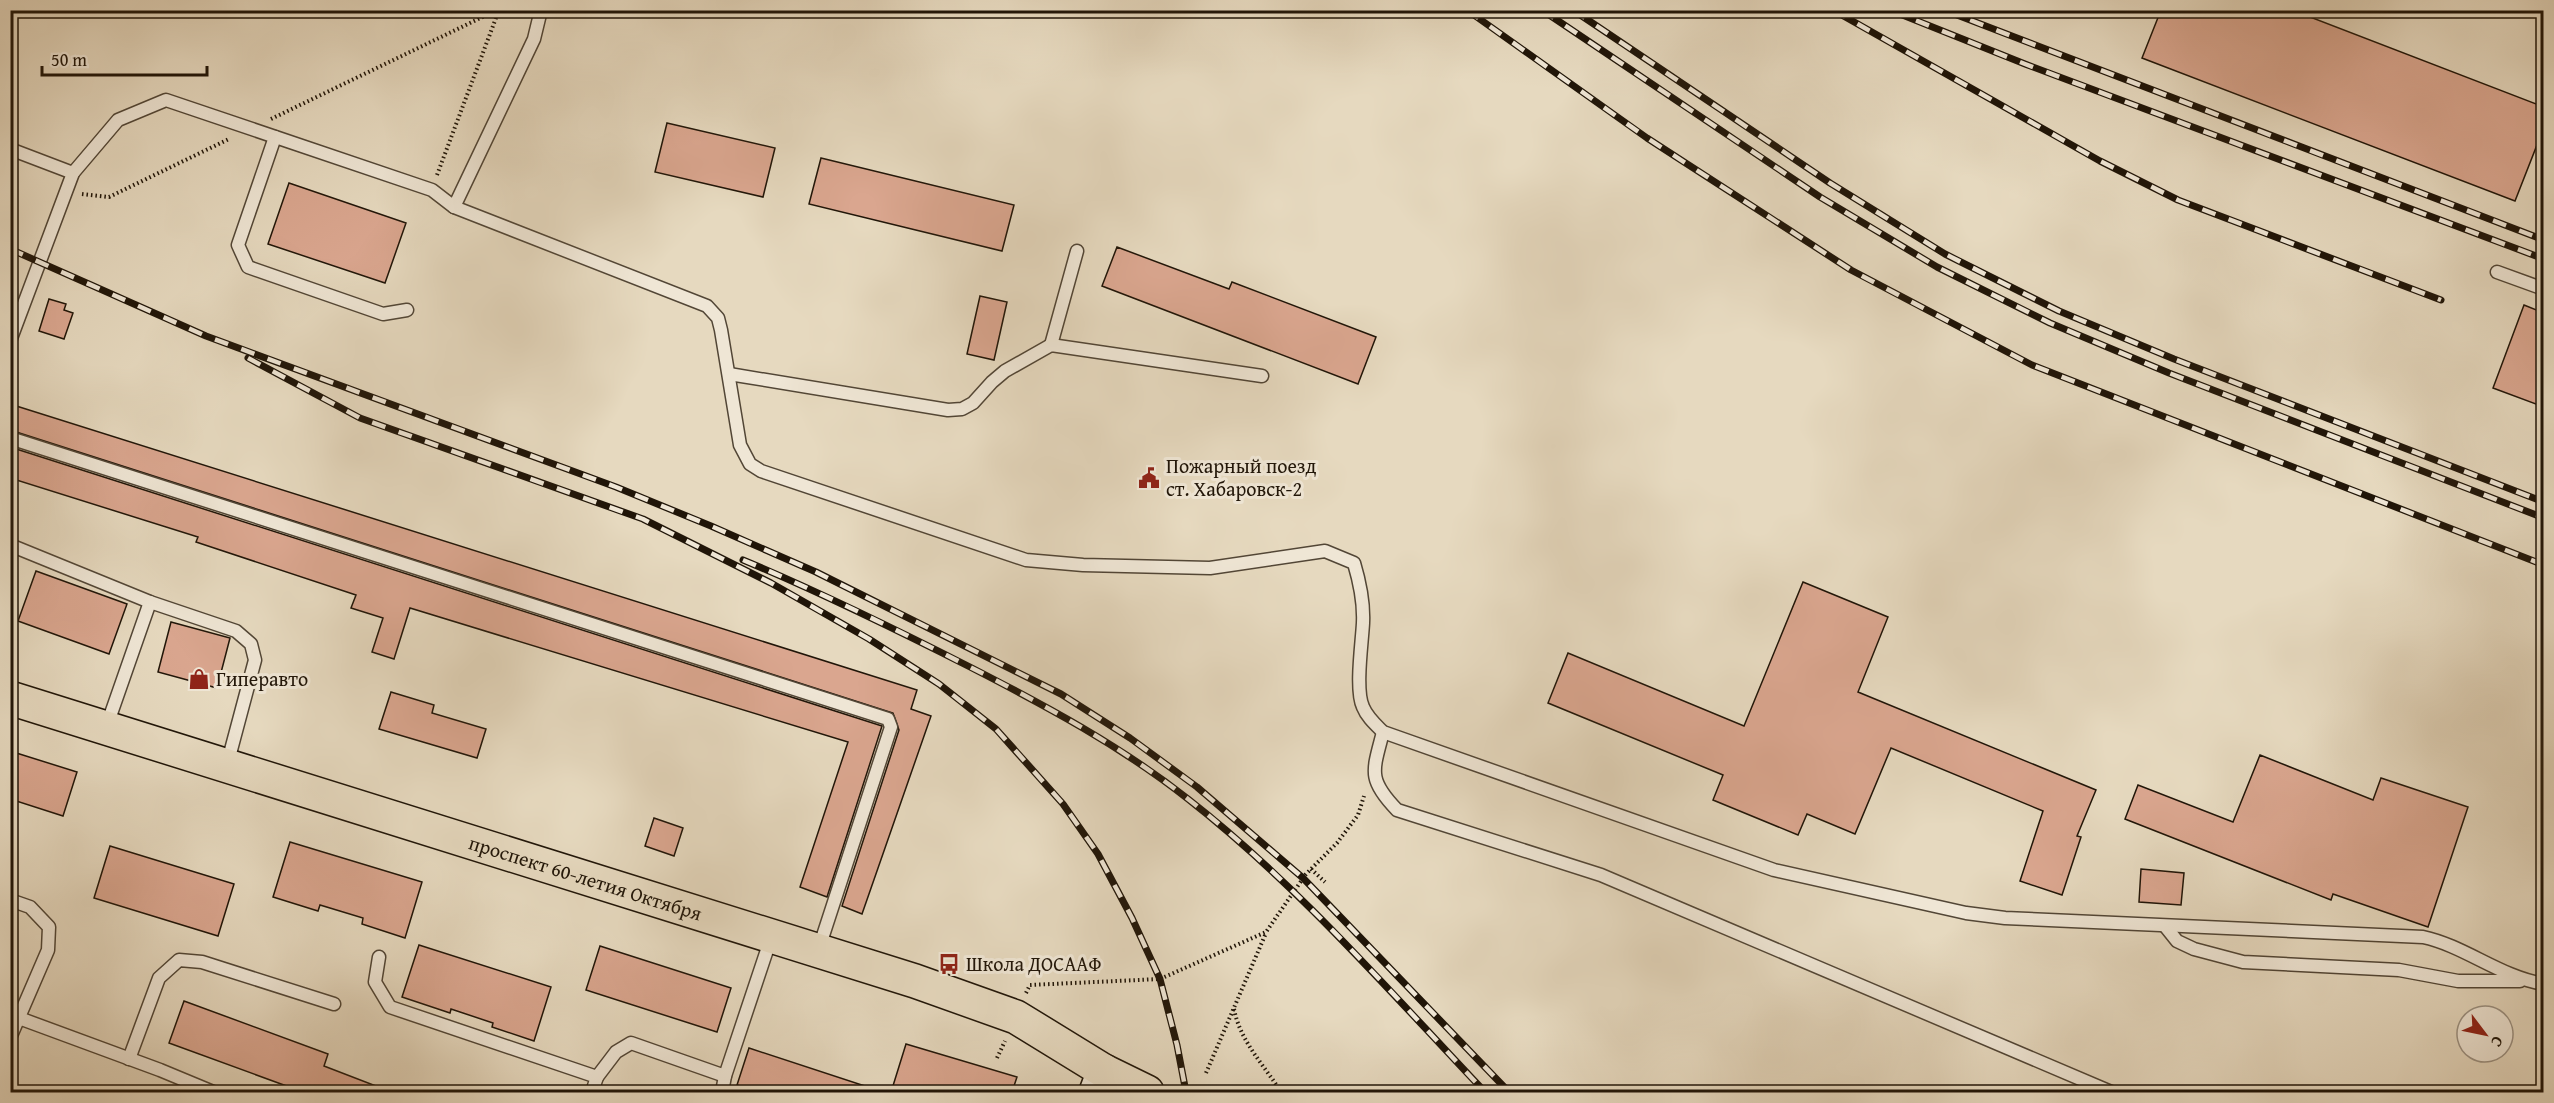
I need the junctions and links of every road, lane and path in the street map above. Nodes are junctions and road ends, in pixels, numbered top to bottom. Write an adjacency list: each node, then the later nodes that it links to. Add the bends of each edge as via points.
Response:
1 (498, 10): 3 (path); 7 (path)
2 (541, 10): 9 (lane, via 534,39)
3 (249, 129): 4 (lane); 6 (lane, via 166,100 118,120); 8 (path, via 109,197)
4 (275, 137): 7 (lane); 13 (lane, via 238,245 248,267 383,314)
5 (10, 149): 6 (lane)
6 (74, 174): 8 (lane)
7 (432, 190): 9 (lane)
8 (66, 192): 14 (lane)
9 (454, 207): 16 (lane, via 707,306 718,318)
10 (1077, 251): 15 (lane)
11 (2497, 272): 12 (lane)
12 (2544, 289)
13 (407, 310)
14 (10, 341)
15 (1051, 345): 16 (lane, via 1005,371 962,409 948,410); 17 (lane)
16 (729, 374): 23 (lane, via 740,445 750,464 761,471 1026,560 1210,568 1325,551 1354,563 1363,606 1362,705)
17 (1262, 376)
18 (10, 438): 32 (lane, via 888,719 891,727)
19 (10, 545): 20 (lane)
20 (150, 602): 22 (lane); 25 (lane, via 236,631 251,644 255,660)
21 (10, 698): 22 (highway, проспект 60-летия Октября)
22 (106, 728): 25 (highway, проспект 60-летия Октября)
23 (1383, 732): 24 (lane); 29 (lane, via 1774,870 1985,916)
24 (1374, 764): 26 (path, via 1358,815); 52 (lane, via 1378,790 1397,810 1601,875)
25 (227, 766): 31 (highway, проспект 60-летия Октября)
26 (1311, 869): 27 (path); 30 (path)
27 (1325, 882)
28 (10, 900): 39 (lane, via 30,908 49,927 48,950)
29 (2165, 926): 34 (lane, via 2423,937); 34 (lane, via 2177,941 2194,949 2243,962 2399,970 2458,981)
30 (1266, 932): 37 (path); 38 (path, via 1160,980 1030,985)
31 (772, 937): 32 (highway, проспект 60-летия Октября); 44 (lane)
32 (818, 951): 38 (highway, проспект 60-летия Октября)
33 (379, 957): 45 (lane, via 375,981 390,1007)
34 (2524, 981): 35 (lane)
35 (2544, 984)
36 (334, 1004): 42 (lane, via 202,962 179,960 159,978)
37 (1233, 1008): 43 (path); 51 (path, via 1246,1042)
38 (1016, 1017): 41 (path); 46 (highway, проспект 60-летия Октября)
39 (19, 1018): 40 (lane); 42 (lane)
40 (10, 1038)
41 (997, 1058)
42 (129, 1059): 47 (lane)
43 (1206, 1073)
44 (725, 1076): 45 (lane, via 631,1043 616,1052); 49 (lane)
45 (597, 1077): 48 (lane)
46 (1100, 1082): 50 (highway, проспект 60-летия Октября)
47 (213, 1092)
48 (592, 1092)
49 (722, 1092)
50 (1147, 1092)
51 (1281, 1092)
52 (2111, 1092)

